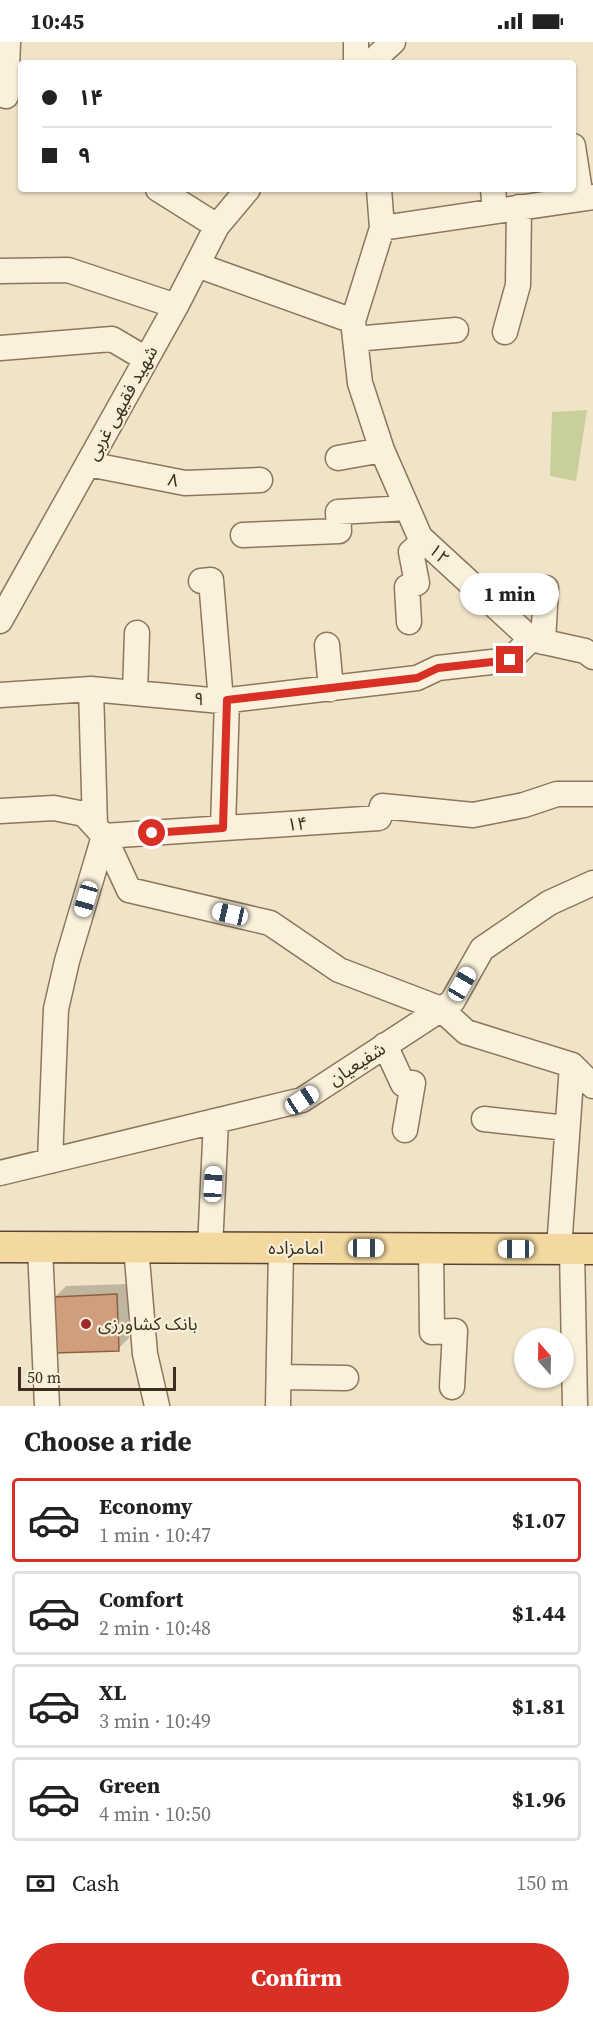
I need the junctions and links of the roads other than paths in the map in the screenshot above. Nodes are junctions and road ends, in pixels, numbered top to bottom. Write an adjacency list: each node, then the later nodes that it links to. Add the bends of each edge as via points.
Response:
1 (8, 42): 6 (street)
2 (356, 42): 4 (street)
3 (393, 42): 5 (street)
4 (356, 60)
5 (373, 60)
6 (9, 97)
7 (576, 157): 11 (street)
8 (163, 192): 14 (street)
9 (245, 192): 14 (street, شهید فقیهی غربی)
10 (379, 192): 15 (street)
11 (587, 197): 13 (street)
12 (494, 200): 13 (street); 15 (street)
13 (519, 207): 21 (street, via 518,285)
14 (217, 226): 16 (street, شهید فقیهی غربی)
15 (382, 228): 19 (street)
16 (197, 265): 18 (street, شهید فقیهی غربی); 19 (street)
17 (0, 271): 18 (street, via 68,270)
18 (176, 306): 23 (street, شهید فقیهی غربی)
19 (354, 330): 20 (street); 24 (street, ۱۲, via 360,383)
20 (456, 330)
21 (505, 332)
22 (0, 348): 23 (street, via 112,339)
23 (147, 359): 26 (street, شهید فقیهی غربی)
24 (382, 450): 25 (street); 28 (street, ۱۲)
25 (338, 458)
26 (88, 464): 27 (street, ۸, via 185,483); 33 (street, شهید فقیهی غربی)
27 (260, 480)
28 (407, 508): 29 (street, via 338,512 339,531); 30 (street, ۱۲)
29 (243, 535)
30 (424, 540): 34 (street, via 411,552 417,583 407,587); 36 (street, ۱۲)
31 (201, 581): 43 (street, via 211,580)
32 (546, 588): 36 (street)
33 (0, 621)
34 (409, 622)
35 (137, 633): 41 (street)
36 (537, 640): 38 (street, via 585,651); 39 (street, ۹, via 510,660 438,668 417,678)
37 (327, 645): 39 (street)
38 (593, 657)
39 (331, 688): 43 (street, ۹)
40 (91, 689): 41 (street, ۹); 42 (street, ۹); 47 (street)
41 (135, 693): 43 (street, ۹)
42 (0, 695)
43 (224, 701): 46 (street)
44 (593, 794): 46 (street, ۱۴, via 557,794 473,815 382,806 379,818)
45 (0, 811): 47 (street, via 54,808 84,814)
46 (223, 828): 47 (street, ۱۴)
47 (99, 831): 49 (street, via 129,890 270,923 339,970); 57 (street, via 56,1009)
48 (593, 883): 49 (street, شفیعیان, via 549,903 482,949 452,1002)
49 (441, 1009): 50 (street, شفیعیان); 51 (street, via 466,1032)
50 (385, 1046): 54 (street, شفیعیان, via 302,1100); 56 (street, via 403,1084 413,1083)
51 (572, 1065): 52 (street); 55 (street)
52 (593, 1086)
53 (484, 1119): 55 (street)
54 (216, 1120): 57 (street, شفیعیان); 62 (street)
55 (567, 1128): 65 (street)
56 (405, 1130)
57 (50, 1161): 58 (street, شفیعیان)
58 (0, 1173)
59 (0, 1246): 60 (main road, امامزاده)
60 (40, 1247): 61 (main road, امامزاده); 69 (street)
61 (136, 1247): 62 (main road, امامزاده); 70 (street, via 146,1354)
62 (210, 1248): 63 (main road, امامزاده)
63 (281, 1248): 64 (main road, امامزاده); 66 (street)
64 (430, 1248): 65 (main road, امامزاده); 68 (street, via 432,1332 455,1331)
65 (575, 1249): 72 (street)
66 (279, 1377): 67 (street); 71 (street)
67 (346, 1378)
68 (452, 1387)
69 (47, 1406)
70 (157, 1406)
71 (278, 1406)
72 (575, 1406)

